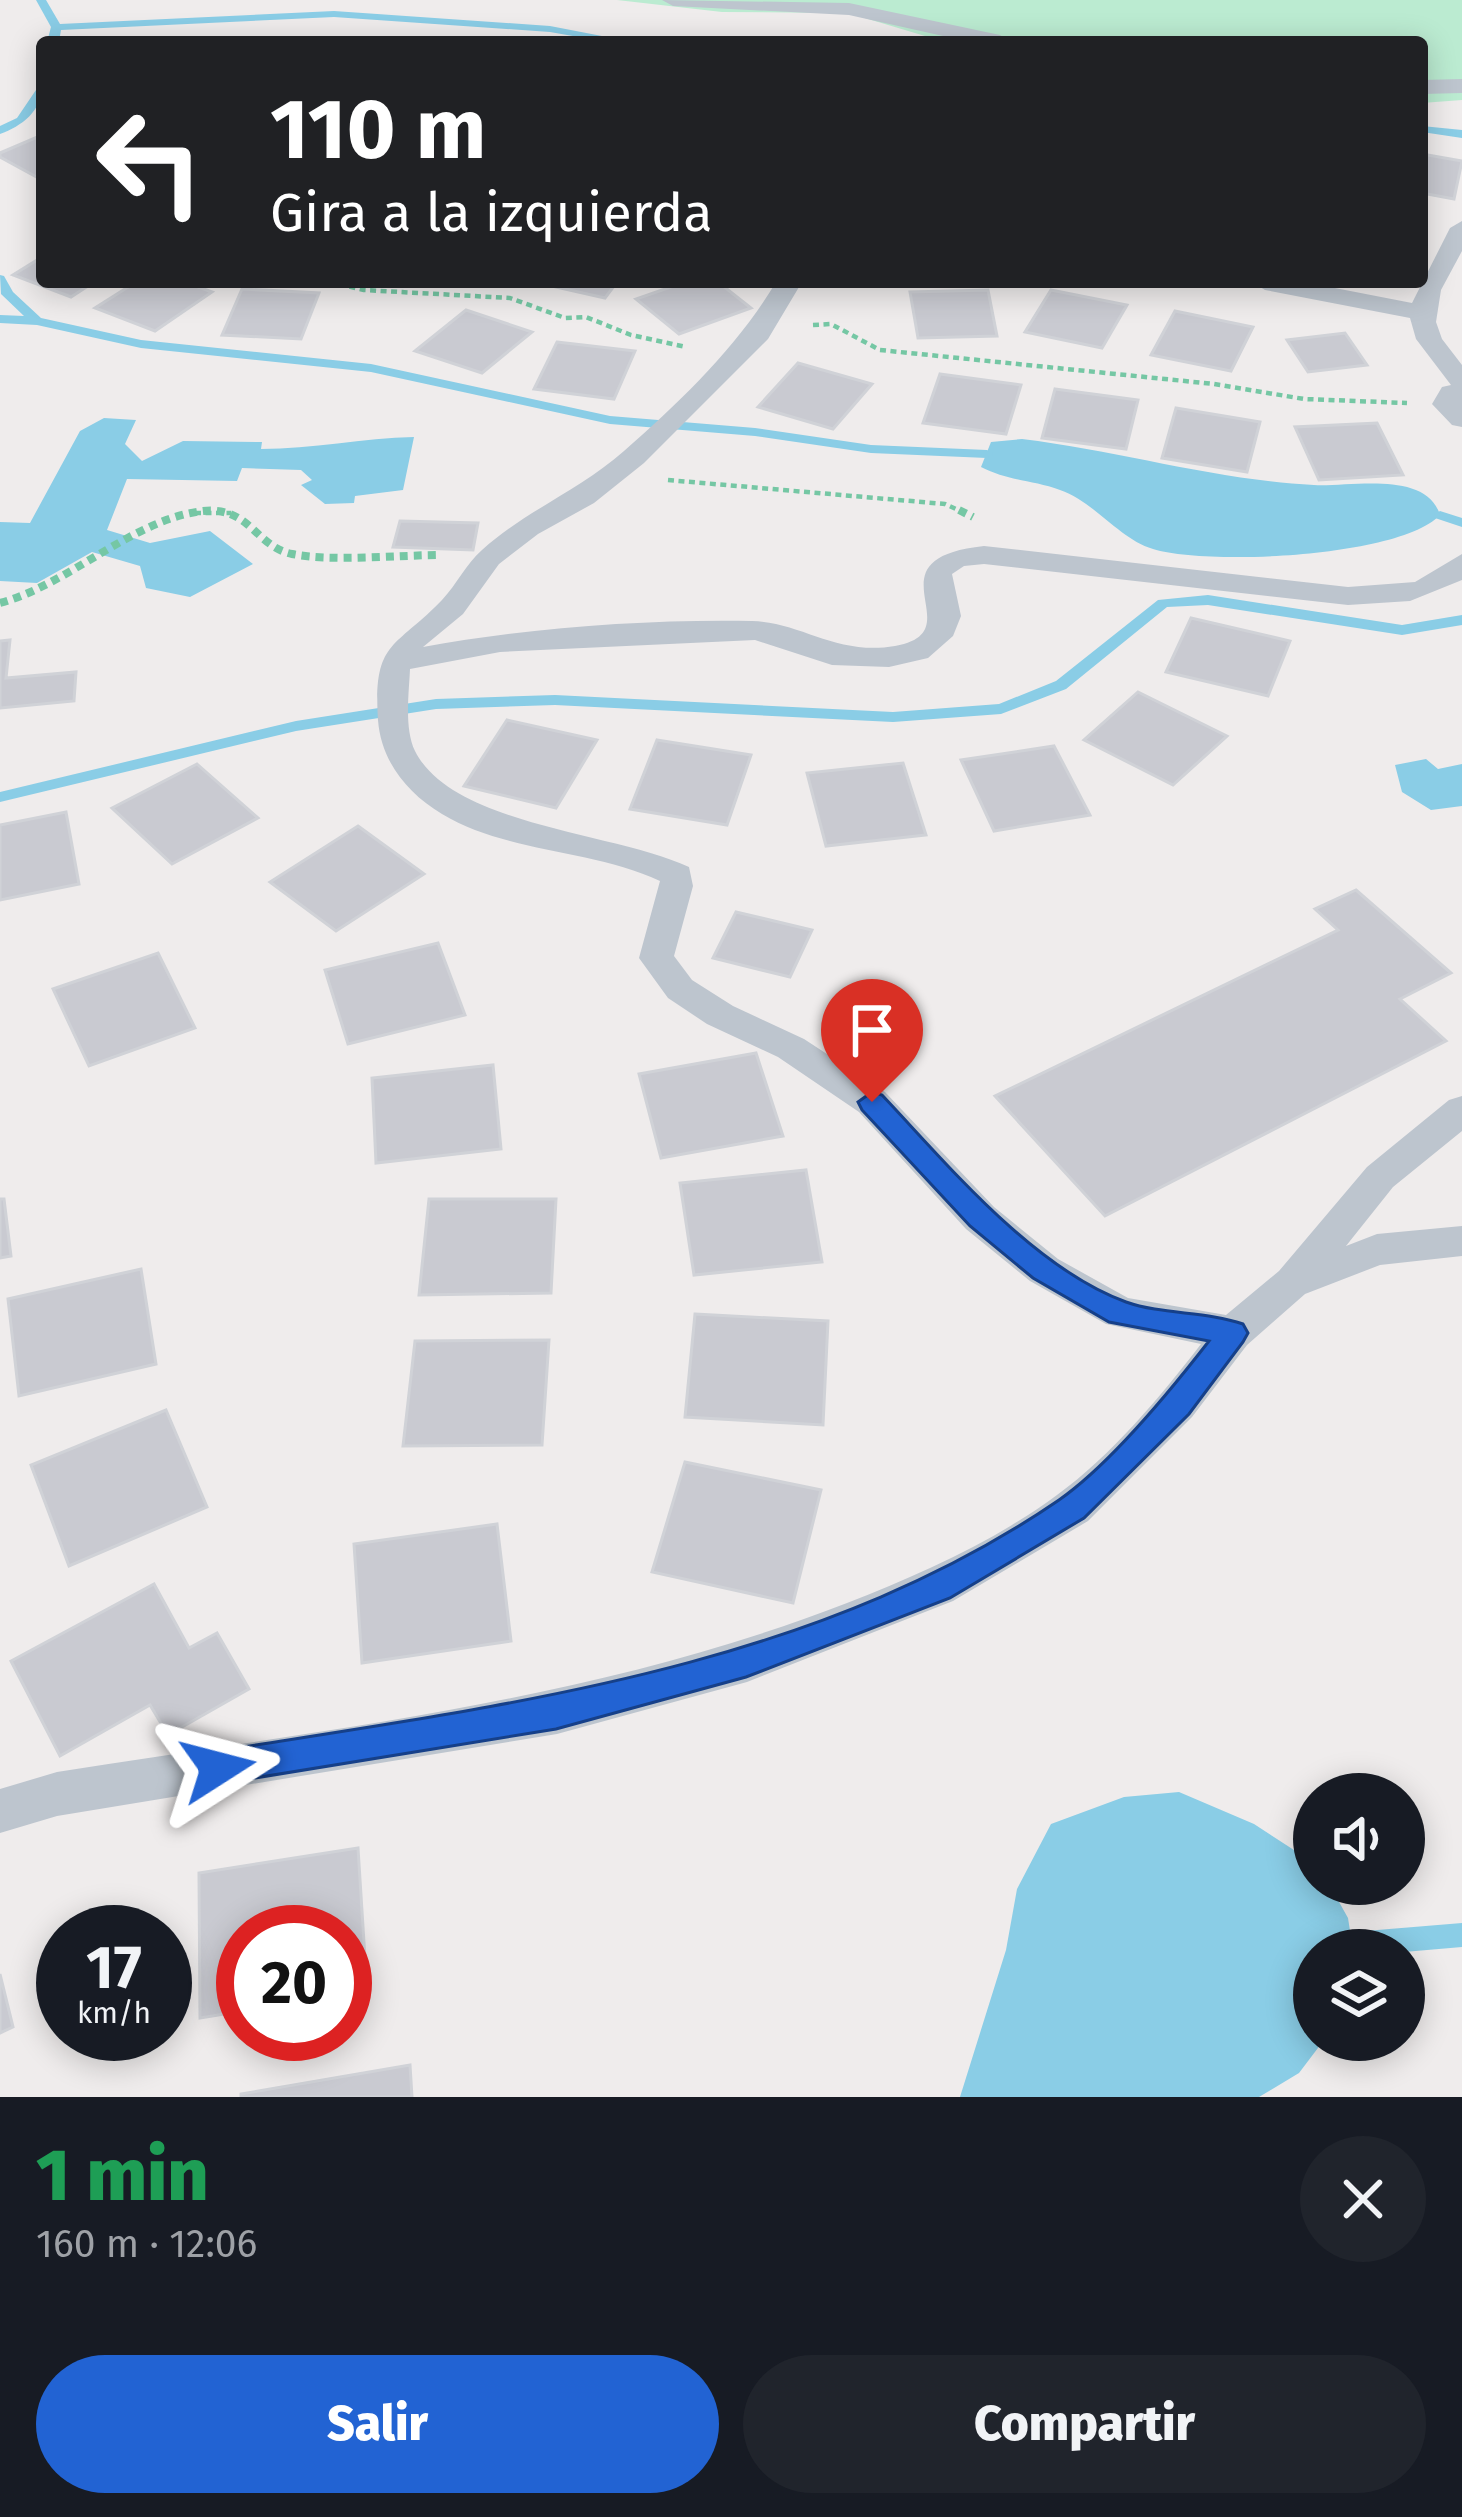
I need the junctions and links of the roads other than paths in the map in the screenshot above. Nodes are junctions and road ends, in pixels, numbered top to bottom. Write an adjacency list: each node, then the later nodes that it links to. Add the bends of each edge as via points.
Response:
1 (673, 0): 2 (lane, via 849,9)
2 (973, 36)
3 (1462, 86): 4 (lane)
4 (1428, 87)
5 (1462, 228): 8 (lane)
6 (785, 288): 11 (lane, via 750,340 623,466 482,567 452,607 413,639)
7 (1296, 288): 8 (lane)
8 (1419, 312): 9 (lane)
9 (1458, 398)
10 (1462, 563): 11 (lane, via 1431,587 1348,596 999,556 956,558 938,570 942,629 916,651 890,658 832,655 758,630 500,642)
11 (394, 675): 16 (lane, via 399,752 427,786 469,813 527,834 648,857 677,874 676,904 656,958 680,989 872,1102 980,1218 1043,1270 1120,1313)
12 (1462, 1110): 15 (lane, via 1380,1177)
13 (1462, 1242): 14 (lane); 15 (lane, via 1377,1250)
14 (1462, 1267)
15 (1291, 1283): 16 (lane)
16 (1232, 1333): 17 (lane, via 1178,1405 1073,1508 917,1596 746,1662 556,1713 57,1794)
17 (0, 1811)

